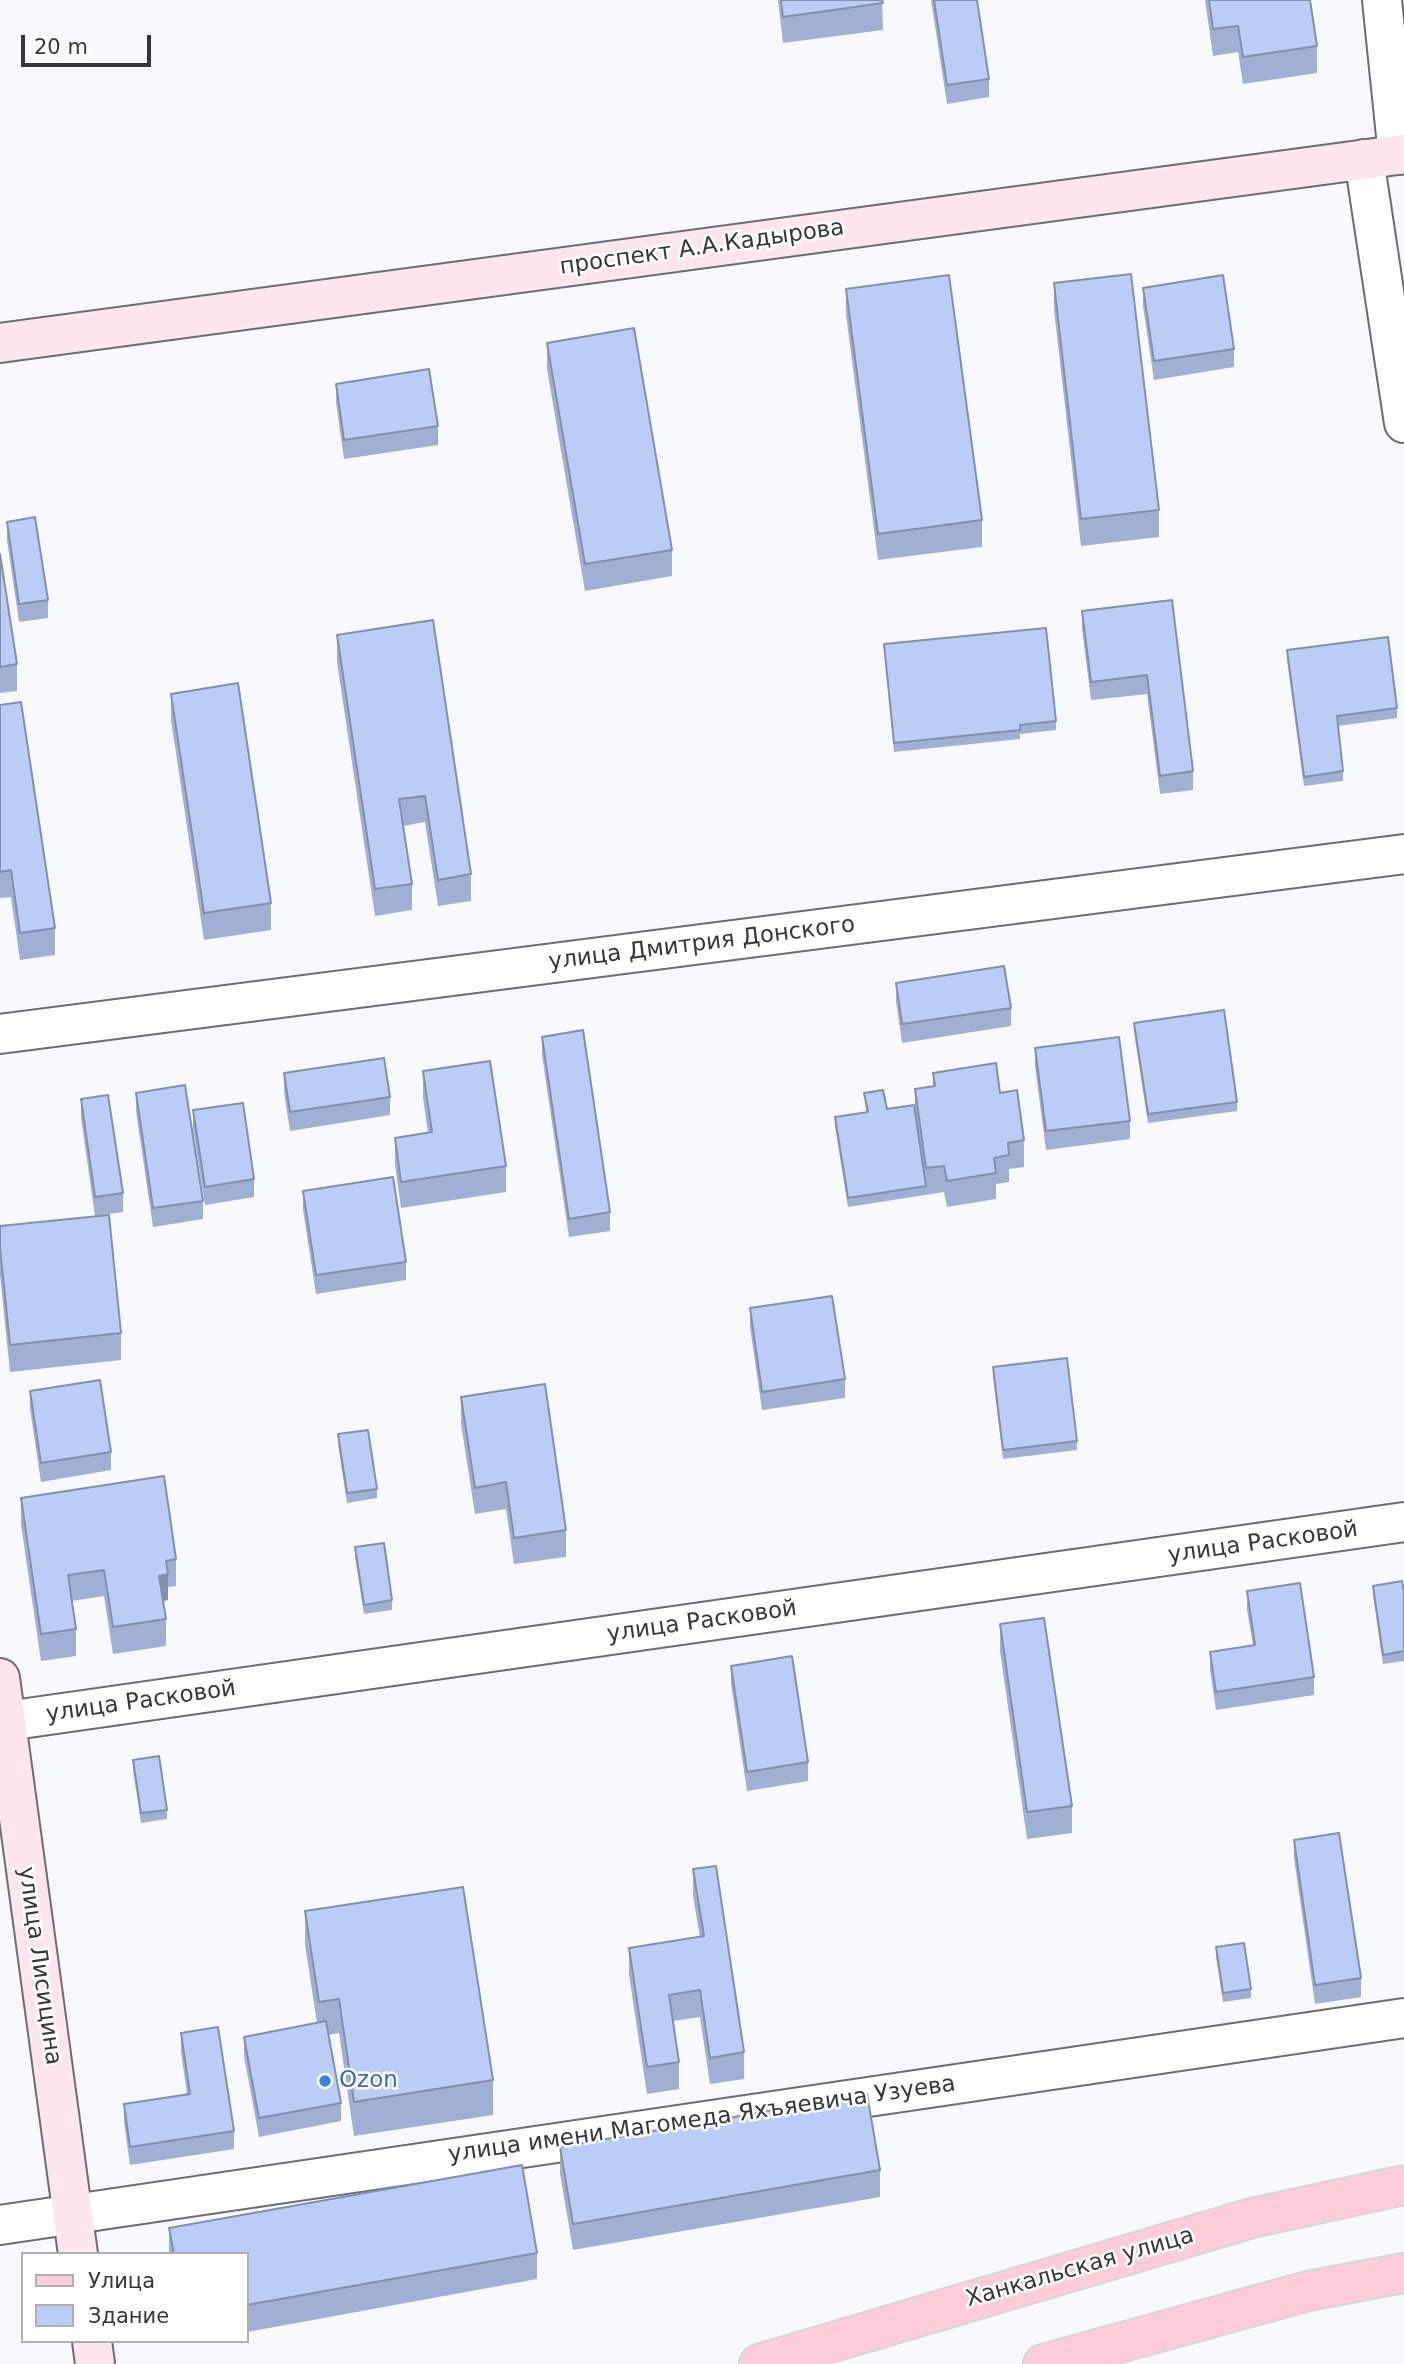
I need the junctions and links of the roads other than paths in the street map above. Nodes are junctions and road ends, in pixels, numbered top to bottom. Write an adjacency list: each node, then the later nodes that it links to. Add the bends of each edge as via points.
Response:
1 (1382, 0): 2 (street)
2 (1389, 156): 3 (street, проспект А.А.Кадырова); 4 (street)
3 (0, 343)
4 (1404, 423)
5 (1404, 854): 6 (street, улица Дмитрия Донского)
6 (0, 1034)
7 (1404, 1522): 9 (street, улица Расковой)
8 (0, 1678): 9 (street, улица Лисицина)
9 (3, 1722): 12 (street, улица Лисицина)
10 (1404, 2018): 12 (street, улица имени Магомеда Яхъяевича Узуева)
11 (1404, 2185): 18 (main road, Ханкальская улица, via 1252,2218)
12 (72, 2212): 13 (street, улица имени Магомеда Яхъяевича Узуева); 14 (street, улица Лисицина)
13 (0, 2225)
14 (78, 2252)
15 (1404, 2273): 19 (main road, via 1308,2291)
16 (92, 2343): 17 (street)
17 (96, 2364)
18 (759, 2364)
19 (1044, 2364)

